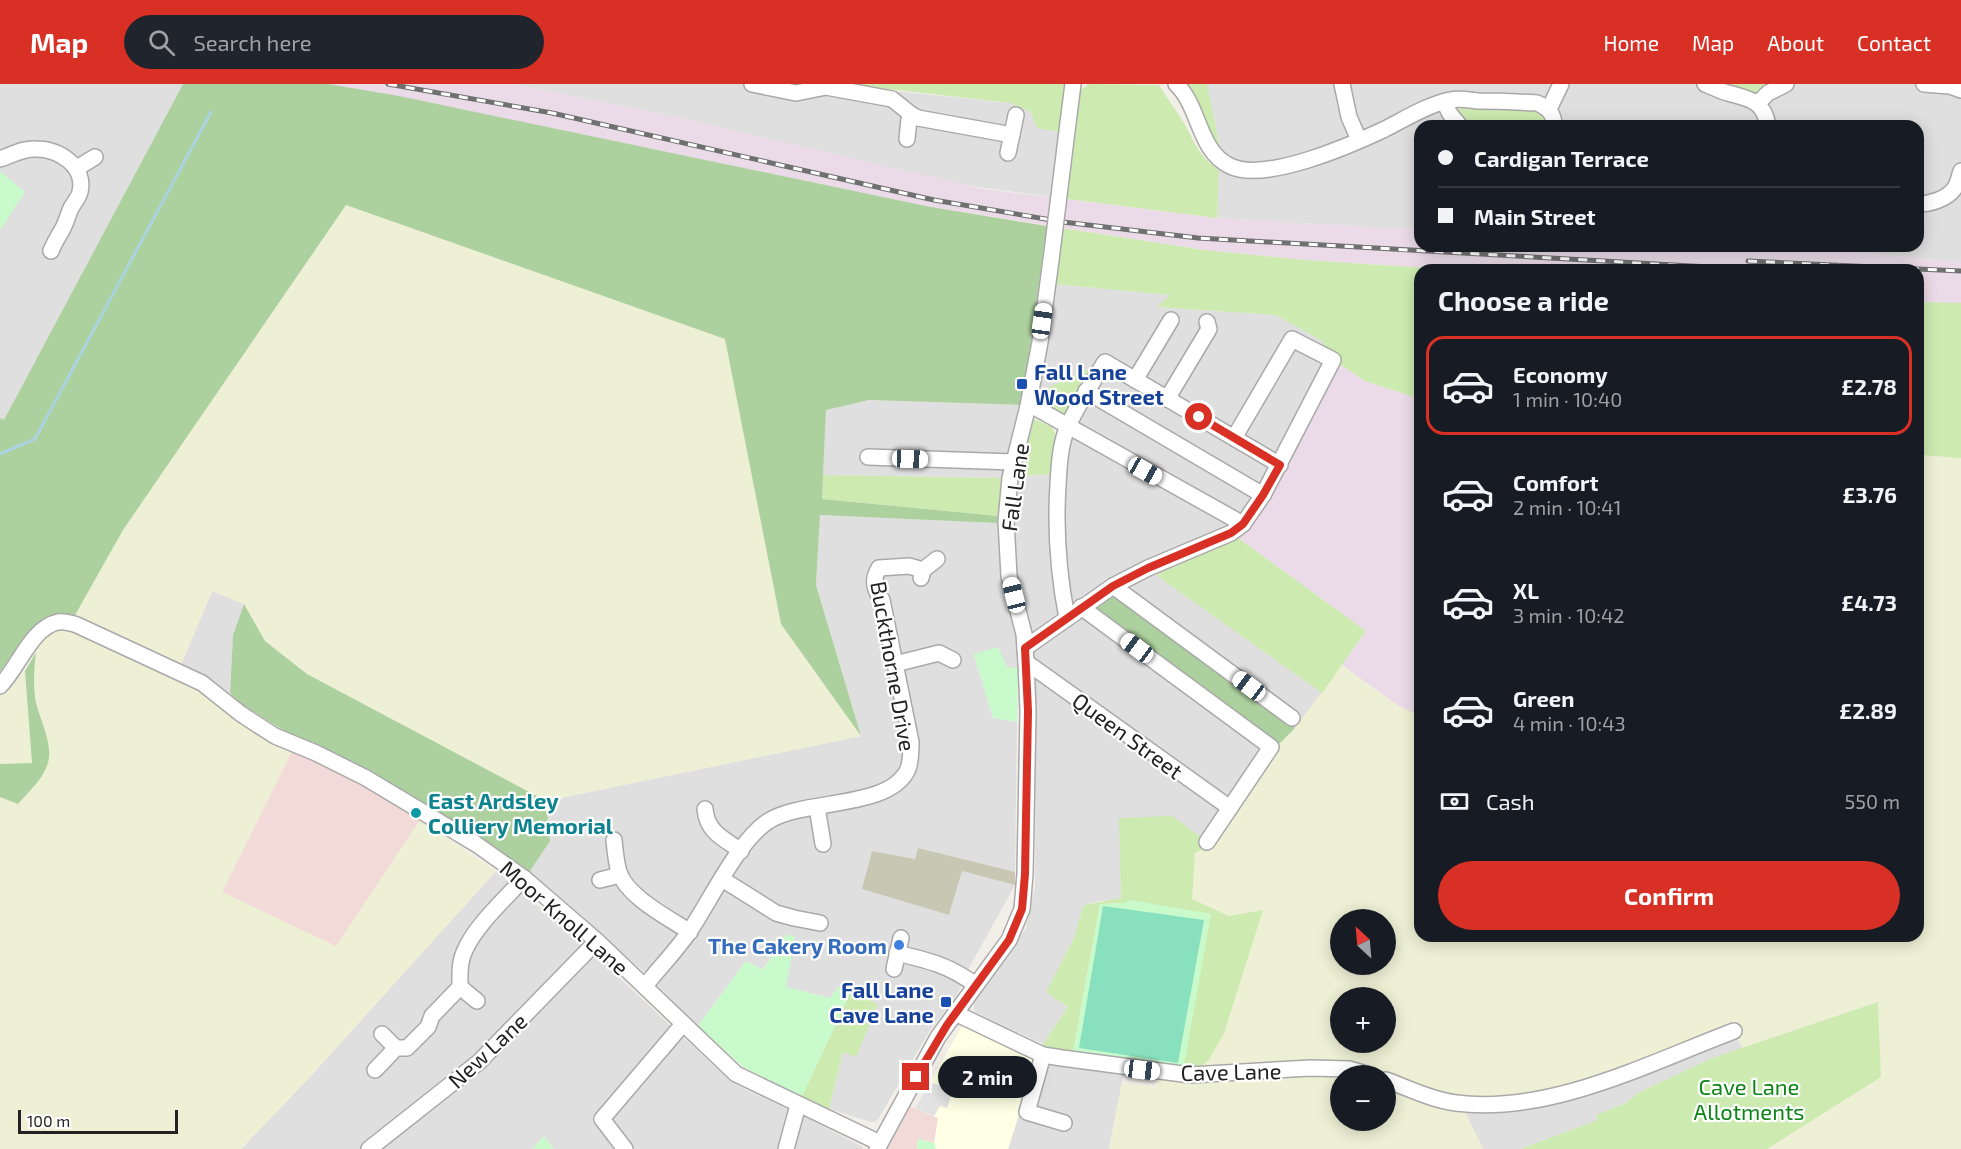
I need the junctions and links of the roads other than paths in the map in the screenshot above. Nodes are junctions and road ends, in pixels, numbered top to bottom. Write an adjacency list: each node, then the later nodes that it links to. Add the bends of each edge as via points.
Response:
1 (752, 84): 13 (street, via 796,93 826,87 892,99)
2 (1073, 84): 33 (street, Fall Lane, bridge, via 1040,342)
3 (1176, 84): 20 (street, via 1189,102 1209,146 1230,166 1270,170)
4 (1342, 84): 20 (street)
5 (1561, 84): 12 (street)
6 (1705, 84): 11 (street)
7 (1786, 84): 11 (street, via 1768,93)
8 (1924, 84): 9 (street)
9 (1961, 90)
10 (1444, 102): 12 (street, via 1453,99 1537,103); 15 (street); 20 (street)
11 (1758, 104): 17 (street)
12 (1549, 109): 16 (street)
13 (912, 115): 18 (street); 19 (street)
14 (1016, 115): 18 (street)
15 (1455, 120)
16 (1553, 120)
17 (1767, 120)
18 (1012, 135): 21 (street)
19 (907, 139)
20 (1359, 140)
21 (1008, 153)
22 (95, 157): 24 (street)
23 (0, 159): 24 (street, via 36,148 69,159)
24 (77, 168): 27 (street, via 80,194)
25 (1961, 171): 26 (street, via 1950,194)
26 (1924, 203)
27 (51, 251)
28 (1171, 320): 30 (street)
29 (1207, 322): 32 (street, via 1209,329)
30 (1135, 380): 31 (street, via 1105,362); 32 (street)
31 (1086, 391): 34 (street); 39 (street)
32 (1167, 399): 35 (street)
33 (1028, 406): 34 (street); 37 (street, Fall Lane)
34 (1067, 428): 40 (street); 44 (street, via 1058,474 1056,534)
35 (1234, 438): 38 (street); 38 (street, via 1292,339 1333,360)
36 (868, 457): 37 (street)
37 (1014, 462): 47 (street, Fall Lane, via 1006,545)
38 (1280, 465): 39 (street)
39 (1263, 495): 40 (street)
40 (1243, 524): 42 (street)
41 (937, 559): 49 (street, Buckthorne Drive, via 922,574 909,566 876,563 874,583 882,600)
42 (1113, 586): 43 (street); 51 (street)
43 (1081, 607): 44 (street); 53 (street, via 1271,747)
44 (1067, 618): 47 (street)
45 (939, 637): 46 (street)
46 (939, 653): 48 (street); 49 (street)
47 (1026, 655): 53 (street, Queen Street); 69 (street, Fall Lane, via 1022,909 1009,940)
48 (953, 660)
49 (895, 664): 52 (street, Buckthorne Drive, via 911,742 907,770 899,782 885,791)
50 (0, 686): 60 (street, Moor Knoll Lane, via 39,632 61,621 77,625 201,683 264,730 366,778 476,844)
51 (1292, 718)
52 (817, 807): 57 (street); 58 (street, Buckthorne Drive, via 783,814 767,822)
53 (1230, 808): 56 (street)
54 (705, 809): 58 (street, via 709,828)
55 (614, 840): 59 (street)
56 (1207, 842)
57 (823, 844)
58 (741, 850): 61 (street, Buckthorne Drive)
59 (620, 875): 62 (street); 64 (street, via 638,897)
60 (524, 878): 66 (street, Moor Knoll Lane); 71 (street, via 464,951)
61 (722, 879): 63 (street, via 792,924); 64 (street, Buckthorne Drive)
62 (600, 880)
63 (820, 923)
64 (690, 932): 70 (street, Buckthorne Drive)
65 (901, 938): 67 (street)
66 (597, 941): 70 (street, Moor Knoll Lane); 85 (street, New Lane, via 480,1062)
67 (897, 954): 68 (street); 69 (street, via 957,971)
68 (894, 969)
69 (976, 985): 73 (street, Fall Lane)
70 (645, 986): 74 (street, Moor Knoll Lane)
71 (460, 987): 72 (street); 77 (street, via 407,1048)
72 (477, 1001)
73 (955, 1013): 78 (street, Cave Lane); 84 (street, Fall Lane, via 922,1064)
74 (683, 1024): 82 (street, Moor Knoll Lane, via 736,1074); 86 (street, via 602,1119)
75 (1734, 1031): 81 (street, via 1585,1088 1538,1100 1455,1103)
76 (382, 1034): 77 (street)
77 (396, 1048): 80 (street)
78 (1043, 1055): 79 (street, Cave Lane, via 1190,1075); 83 (street, via 1027,1112)
79 (1330, 1068)
80 (375, 1070)
81 (1396, 1083)
82 (798, 1105): 84 (street, Moor Knoll Lane); 87 (street)
83 (1064, 1123)
84 (878, 1146)
85 (369, 1149)
86 (625, 1149)
87 (786, 1149)

